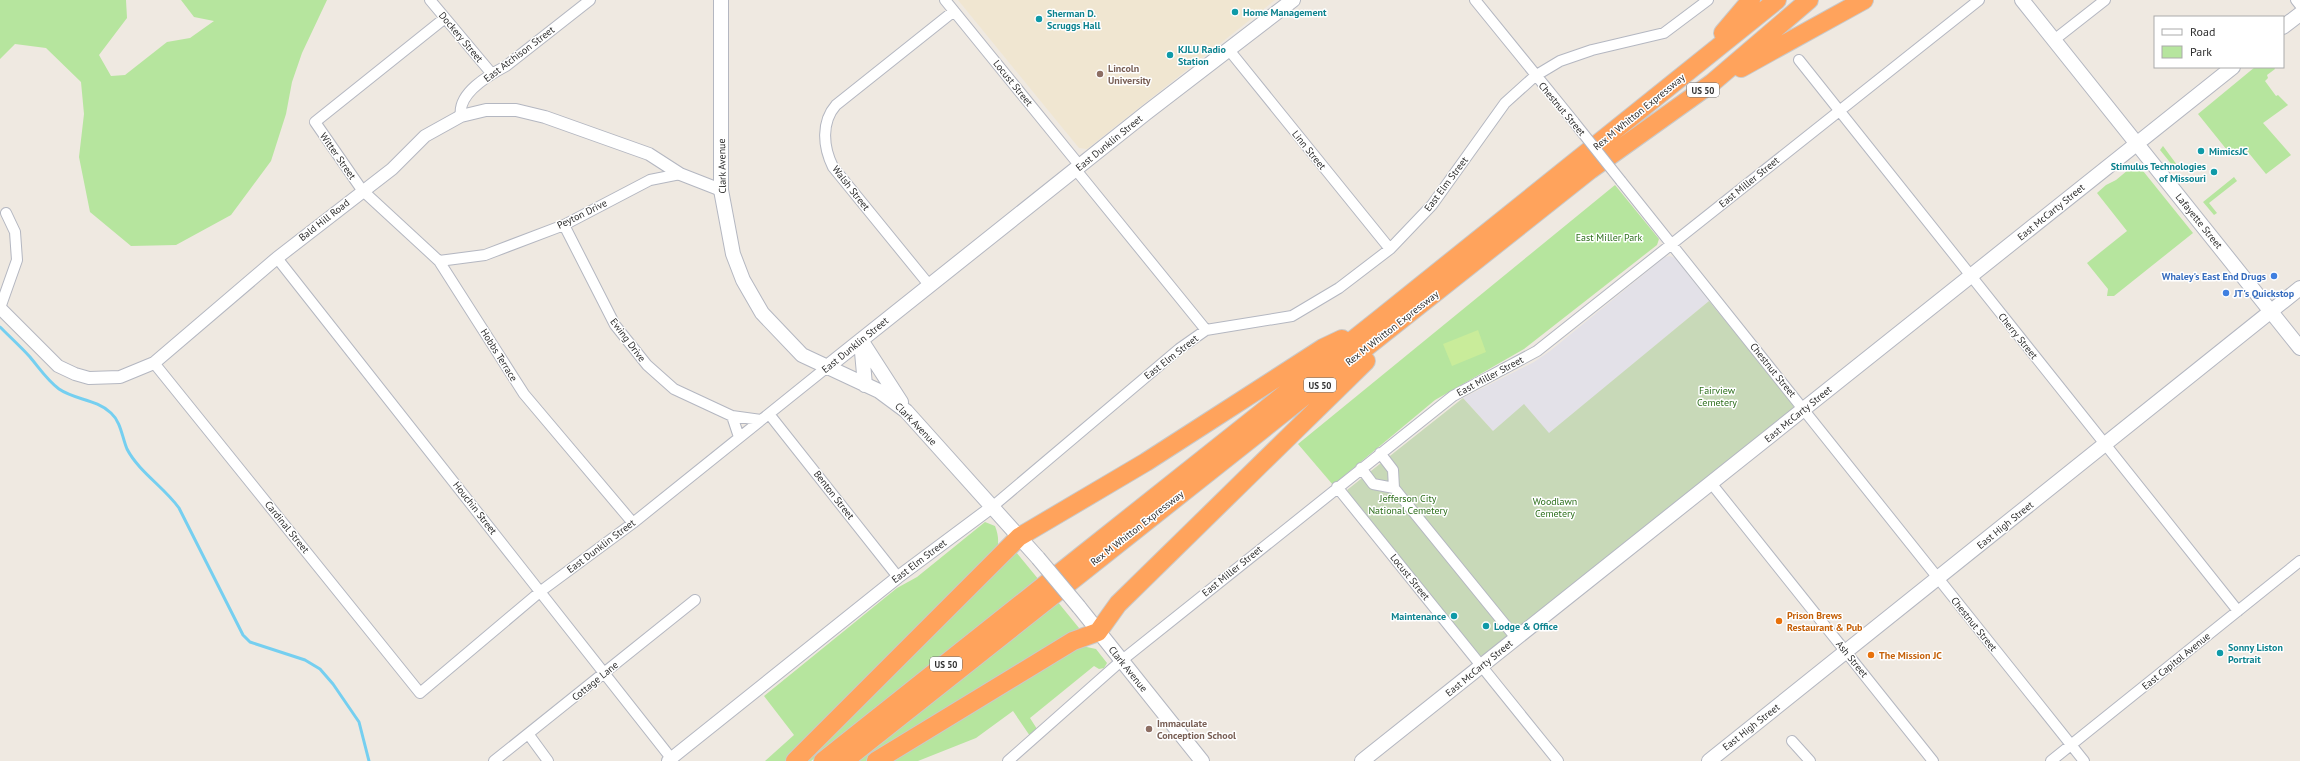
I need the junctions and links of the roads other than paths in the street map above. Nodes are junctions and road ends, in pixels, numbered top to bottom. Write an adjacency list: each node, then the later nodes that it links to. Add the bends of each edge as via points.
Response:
1 (430, 0): 19 (street, Dockery Street)
2 (590, 0): 26 (street, East Atchison Street, via 506,66)
3 (721, 0): 35 (main road, Clark Avenue)
4 (945, 0): 17 (street, Locust Street)
5 (1293, 0): 22 (main road, East Dunklin Street)
6 (1475, 0): 27 (street, Chestnut Street)
7 (1708, 0): 27 (street, East Elm Street, via 1664,33 1592,50 1560,61)
8 (1751, 0): 24 (highway)
9 (1777, 0): 24 (highway, Rex M Whitton Expressway / US 50)
10 (1809, 0): 28 (highway, Rex M Whitton Expressway / US 50)
11 (1864, 0): 28 (highway)
12 (1979, 0): 29 (street, East Miller Street)
13 (2022, 0): 21 (main road, Lafayette Street)
14 (2105, 0): 21 (street)
15 (2296, 0): 16 (street)
16 (2300, 5)
17 (954, 11): 32 (street, Locust Street); 43 (street, Walsh Street, via 836,105 827,119 825,132 825,147 833,166)
18 (2300, 14): 20 (main road)
19 (444, 18): 26 (street, Dockery Street); 34 (street, Witter Street, via 315,122)
20 (2284, 26)
21 (2054, 40): 31 (main road, Lafayette Street)
22 (1229, 50): 32 (main road, East Dunklin Street); 39 (street, Linn Street)
23 (1799, 60): 29 (street, Cherry Street)
24 (1696, 66): 48 (highway, Rex M Whitton Expressway / US 50)
25 (2232, 68): 31 (main road, East McCarty Street)
26 (492, 74): 30 (street, East Atchison Street, via 463,99 460,108)
27 (1535, 76): 38 (street, Chestnut Street, bridge); 39 (street, East Elm Street, via 1505,103 1432,205)
28 (1712, 83): 46 (highway, Rex M Whitton Expressway / US 50, via 1590,170)
29 (1839, 110): 38 (street, East Miller Street); 42 (street, Cherry Street)
30 (462, 116): 33 (street, Bald Hill Road, via 486,110 516,110 545,117 649,154); 34 (street, Bald Hill Road, via 425,136 392,169)
31 (2137, 144): 42 (main road, East McCarty Street); 47 (main road, Lafayette Street)
32 (1078, 168): 43 (main road, East Dunklin Street); 49 (street, Locust Street)
33 (680, 174): 35 (street); 37 (street, Peyton Drive, via 650,180)
34 (362, 190): 40 (street, Bald Hill Road); 41 (street, Hobbs Terrace)
35 (721, 190): 53 (main road, Clark Avenue, via 733,254 743,280 762,313 802,354)
36 (6, 213): 45 (street, via 15,232 17,260)
37 (564, 224): 41 (street, Peyton Drive, via 486,255); 57 (street, Ewing Drive, via 615,325 647,365 674,389)
38 (1672, 244): 55 (street, Chestnut Street); 61 (street, East Miller Street, via 1536,351 1453,396)
39 (1390, 249): 49 (street, East Elm Street, via 1339,288 1292,316)
40 (277, 258): 52 (street, Bald Hill Road); 72 (street, Houchin Street)
41 (439, 261): 67 (street, Hobbs Terrace, via 524,394)
42 (1971, 276): 55 (main road, East McCarty Street); 60 (street, Cherry Street)
43 (930, 286): 50 (main road, East Dunklin Street)
44 (2300, 288): 47 (main road, East High Street)
45 (0, 308): 52 (street, Bald Hill Road, via 58,366 75,374 90,378 120,377)
46 (1415, 310): 75 (highway, via 1118,604); 90 (highway, Rex M Whitton Expressway / US 50)
47 (2271, 312): 51 (main road, Lafayette Street); 60 (main road, East High Street)
48 (1378, 320): 68 (highway, via 1323,348 1146,462); 89 (highway, Rex M Whitton Expressway / US 50)
49 (1206, 330): 66 (street, East Elm Street, via 1179,349)
50 (861, 340): 53 (main road, East Dunklin Street); 54 (main road); 56 (main road)
51 (2300, 348)
52 (154, 363): 81 (street, Cardinal Street)
53 (826, 368): 54 (main road, Clark Avenue); 58 (street, East Dunklin Street)
54 (865, 386): 56 (main road, Clark Avenue, via 892,399)
55 (1804, 409): 63 (main road, East McCarty Street); 71 (street, Chestnut Street)
56 (906, 411): 66 (main road, Clark Avenue)
57 (732, 416): 58 (street, Ewing Drive); 59 (street)
58 (765, 417): 59 (street, East Dunklin Street); 70 (street, Benton Street)
59 (740, 437): 67 (street, East Dunklin Street)
60 (2104, 445): 71 (main road, East High Street); 74 (street, Cherry Street)
61 (1380, 453): 62 (street, East Miller Street); 65 (street, via 1393,470)
62 (1361, 468): 64 (street, East Miller Street); 65 (street, via 1373,484)
63 (1711, 483): 76 (main road, East McCarty Street); 77 (street, Ash Street)
64 (1337, 487): 78 (street, East Miller Street); 79 (street, Locust Street)
65 (1394, 488): 76 (street)
66 (992, 507): 68 (main road, Clark Avenue); 70 (street, East Elm Street)
67 (633, 523): 72 (street, East Dunklin Street)
68 (1019, 537): 75 (main road, Clark Avenue, bridge); 88 (highway)
69 (2300, 561): 74 (street, East Capitol Avenue)
70 (898, 577): 85 (street, East Elm Street)
71 (1938, 579): 77 (main road, East High Street); 84 (street, Chestnut Street)
72 (541, 591): 80 (street, Houchin Street); 81 (street, East Dunklin Street)
73 (695, 600): 80 (street, Cottage Lane)
74 (2238, 611): 84 (street, East Capitol Avenue)
75 (1098, 632): 78 (main road, Clark Avenue); 91 (highway, via 1073,641)
76 (1516, 638): 79 (main road, East McCarty Street)
77 (1846, 652): 96 (main road, East High Street); 98 (street, Ash Street)
78 (1122, 661): 92 (street, East Miller Street); 93 (main road, Clark Avenue)
79 (1482, 666): 94 (main road, East McCarty Street); 95 (street, Locust Street)
80 (605, 674): 82 (street, Cottage Lane); 85 (street, Houchin Street)
81 (420, 692)
82 (529, 735): 86 (street, Cottage Lane); 87 (street)
83 (1792, 741): 97 (street)
84 (2071, 745): 99 (street, East Capitol Avenue); 100 (street, Chestnut Street)
85 (670, 760)
86 (494, 761)
87 (548, 761)
88 (795, 761)
89 (824, 761)
90 (844, 761)
91 (876, 761)
92 (1008, 761)
93 (1202, 761)
94 (1362, 761)
95 (1558, 761)
96 (1708, 761)
97 (1810, 761)
98 (1933, 761)
99 (2051, 761)
100 (2084, 761)

